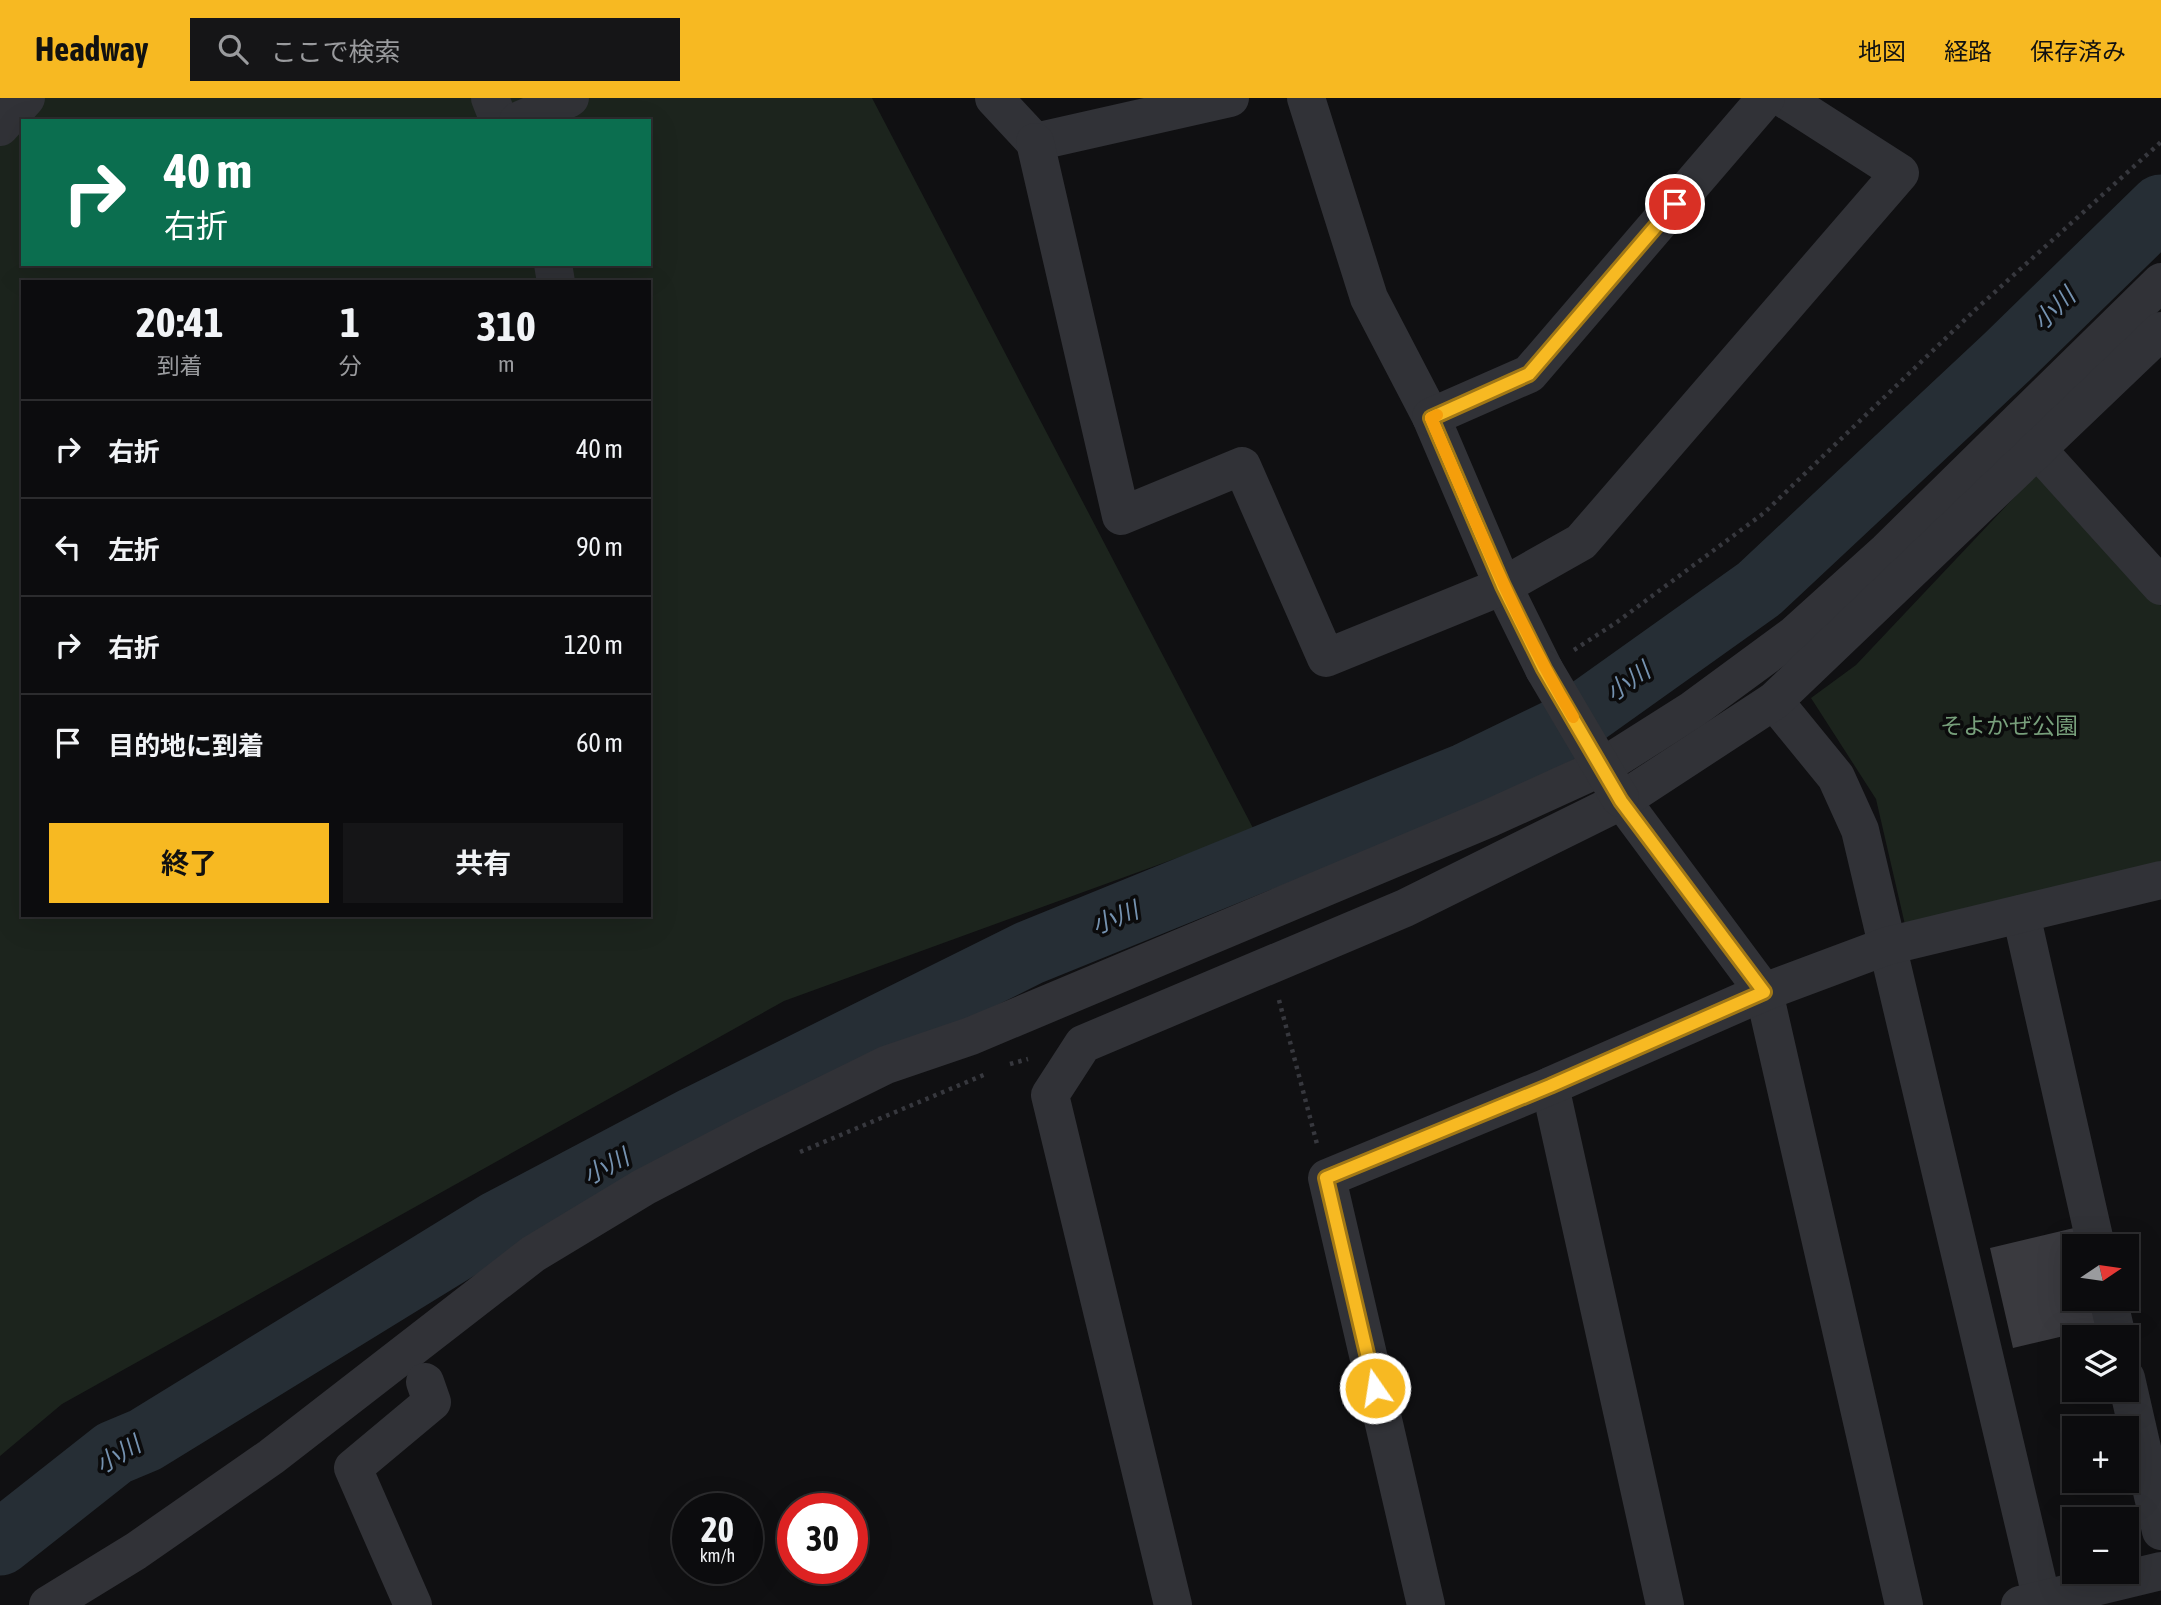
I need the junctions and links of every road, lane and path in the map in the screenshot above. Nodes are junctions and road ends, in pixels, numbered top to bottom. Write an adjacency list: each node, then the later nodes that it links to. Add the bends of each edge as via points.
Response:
1 (26, 98): 11 (street)
2 (490, 98): 9 (street)
3 (570, 98): 10 (street)
4 (994, 98): 12 (street)
5 (1230, 98): 12 (street)
6 (1306, 98): 16 (street, via 1369,298)
7 (1766, 98): 16 (street, via 1529,374)
8 (1783, 98): 18 (street, via 1900,173 1581,542)
9 (498, 119)
10 (523, 119)
11 (0, 127)
12 (1035, 142): 18 (street, via 1122,516 1242,466 1326,658)
13 (2161, 142): 20 (path, via 1975,310 1764,513 1617,622)
14 (2161, 282): 22 (street, via 1887,551 1794,635 1692,710)
15 (2161, 331): 17 (street)
16 (1431, 418): 18 (street)
17 (2037, 449): 19 (street); 21 (street)
18 (1503, 586): 20 (street)
19 (2161, 586)
20 (1544, 669): 22 (street, bridge)
21 (1774, 701): 22 (street); 25 (street, via 1836,777 1860,830)
22 (1614, 789): 26 (street, via 1405,908); 27 (street); 39 (street, via 1490,818 971,1036 886,1065 644,1187 533,1254 271,1457 136,1551)
23 (2161, 880): 24 (street)
24 (2021, 914): 25 (street); 32 (street)
25 (1888, 946): 27 (street); 38 (street)
26 (1269, 965): 28 (street); 31 (path)
27 (1764, 992): 29 (street); 43 (street)
28 (1083, 1044): 30 (path, via 1010,1063); 41 (street, via 1050,1095)
29 (1550, 1086): 31 (street); 42 (street)
30 (799, 1153)
31 (1326, 1178): 37 (street)
32 (2093, 1234)
33 (425, 1382): 40 (street, via 432,1402 353,1468)
34 (2131, 1402): 35 (street)
35 (2161, 1531)
36 (2161, 1571): 38 (street)
37 (1415, 1603)
38 (2035, 1603)
39 (48, 1605)
40 (413, 1605)
41 (1173, 1605)
42 (1665, 1605)
43 (1904, 1605)

